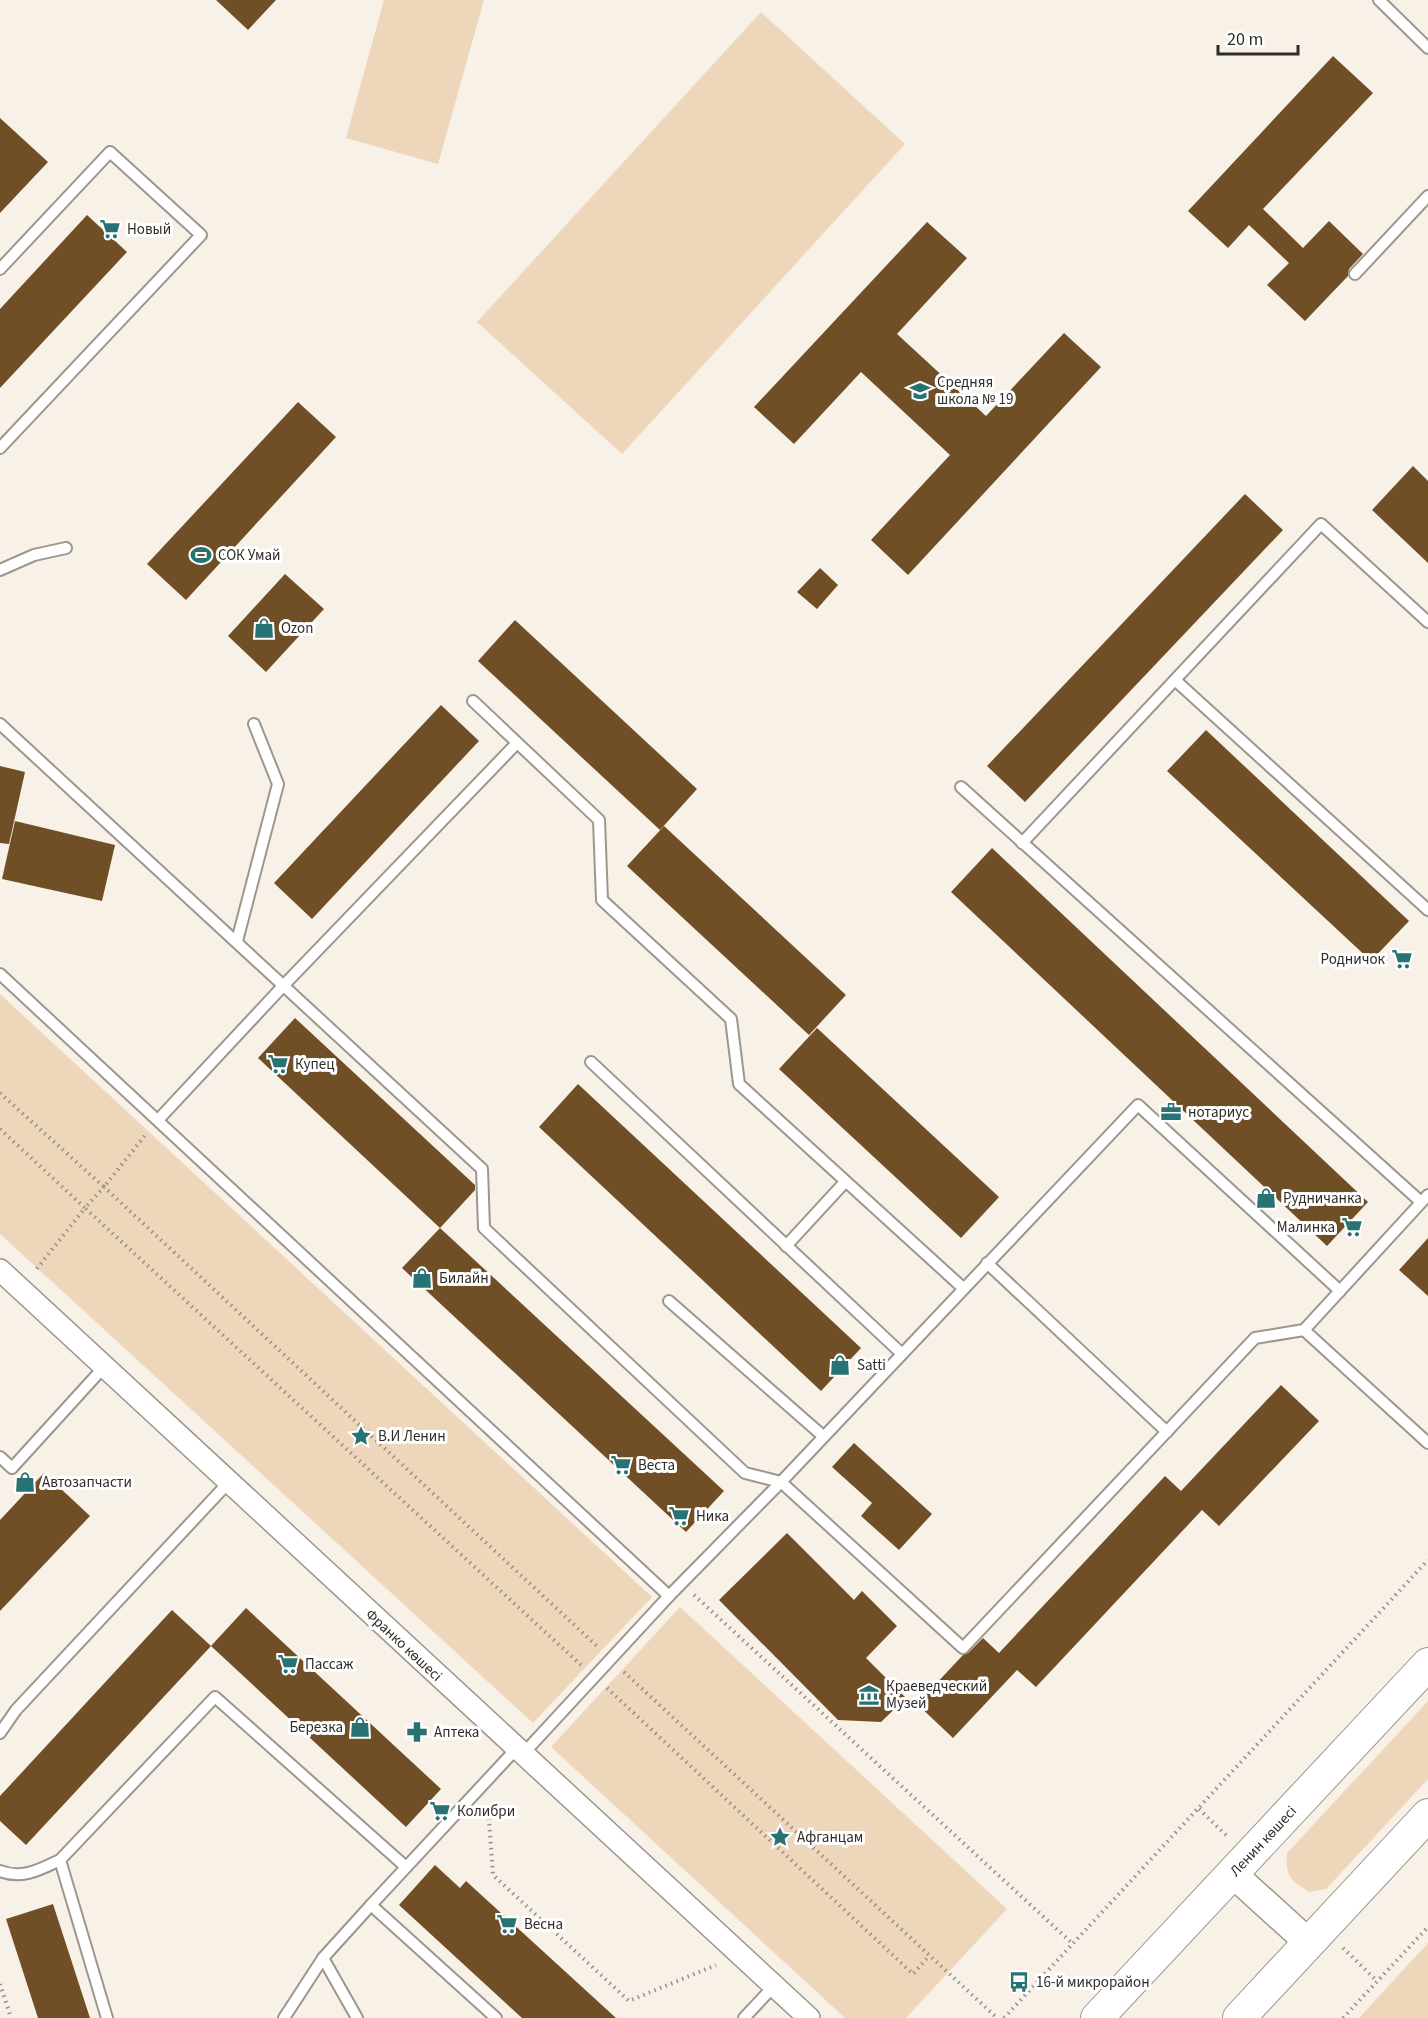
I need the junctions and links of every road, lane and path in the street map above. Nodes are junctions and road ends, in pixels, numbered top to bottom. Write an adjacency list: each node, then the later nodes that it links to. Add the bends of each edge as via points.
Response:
1 (1379, 0): 2 (lane)
2 (1428, 48)
3 (1428, 196): 5 (lane)
4 (0, 269): 6 (lane, via 110,152 201,235)
5 (1355, 274)
6 (0, 448)
7 (66, 548): 8 (lane, via 33,555)
8 (0, 570)
9 (1428, 622): 10 (lane, via 1321,524)
10 (1175, 681): 16 (lane); 17 (lane)
11 (473, 701): 14 (lane)
12 (0, 724): 18 (lane)
13 (254, 724): 18 (lane, via 278,784)
14 (517, 743): 20 (lane); 25 (lane, via 600,820 602,900 731,1019 740,1084)
15 (961, 787): 16 (lane)
16 (1022, 843): 27 (lane)
17 (1428, 910)
18 (237, 941): 20 (lane)
19 (0, 974): 23 (lane)
20 (284, 985): 23 (lane); 43 (lane, via 482,1168 484,1228 745,1473)
21 (591, 1062): 29 (lane)
22 (0, 1093): 26 (path)
23 (158, 1120): 26 (path); 47 (lane)
24 (0, 1128): 28 (path)
25 (845, 1182): 29 (lane); 32 (lane)
26 (104, 1187): 28 (path); 48 (path)
27 (1425, 1198): 34 (lane)
28 (86, 1208): 33 (path); 50 (path)
29 (786, 1246): 37 (lane)
30 (987, 1263): 32 (lane); 34 (lane, via 1138,1105); 39 (lane)
31 (0, 1270): 33 (street, Франко көшесі)
32 (963, 1288): 37 (lane)
33 (20, 1289): 38 (street, Франко көшесі)
34 (1340, 1291): 36 (lane)
35 (669, 1301): 40 (lane)
36 (1304, 1330): 39 (lane, via 1255,1338); 41 (lane)
37 (901, 1353): 40 (lane)
38 (104, 1367): 42 (lane, via 12,1468); 44 (street, Франко көшесі)
39 (1167, 1432): 43 (lane, via 963,1648)
40 (823, 1436): 43 (lane)
41 (1428, 1443)
42 (0, 1457)
43 (781, 1482): 46 (lane)
44 (228, 1483): 51 (lane, via 16,1710); 52 (street, Франко көшесі)
45 (1428, 1560): 62 (path)
46 (681, 1583): 47 (lane); 62 (path)
47 (669, 1596): 48 (lane)
48 (611, 1659): 50 (lane); 64 (path)
49 (1428, 1664): 58 (main road, Ленин көшесі)
50 (594, 1677): 52 (lane); 64 (path, via 913,1974)
51 (0, 1733)
52 (520, 1751): 53 (lane); 63 (street, Франко көшесі)
53 (486, 1781): 56 (lane); 63 (path, via 493,1875 629,2001)
54 (1428, 1815): 61 (main road)
55 (60, 1860): 56 (lane, via 215,1697); 57 (lane, via 31,1874); 69 (lane)
56 (406, 1867): 59 (lane)
57 (0, 1871)
58 (1233, 1874): 61 (street); 77 (main road, Ленин көшесі)
59 (371, 1905): 65 (lane); 72 (lane)
60 (1428, 1927): 79 (path)
61 (1309, 1943): 78 (main road)
62 (1073, 1944): 76 (path)
63 (740, 1954): 67 (street, Франко көшесі)
64 (929, 1956): 75 (path)
65 (323, 1958): 70 (lane); 71 (lane)
66 (0, 1984): 68 (path)
67 (774, 1986): 73 (lane); 74 (street, Франко көшесі)
68 (11, 2018)
69 (107, 2018)
70 (284, 2018)
71 (357, 2018)
72 (496, 2018)
73 (744, 2018)
74 (809, 2018)
75 (997, 2018)
76 (1004, 2018)
77 (1097, 2018)
78 (1239, 2018)
79 (1343, 2018)

